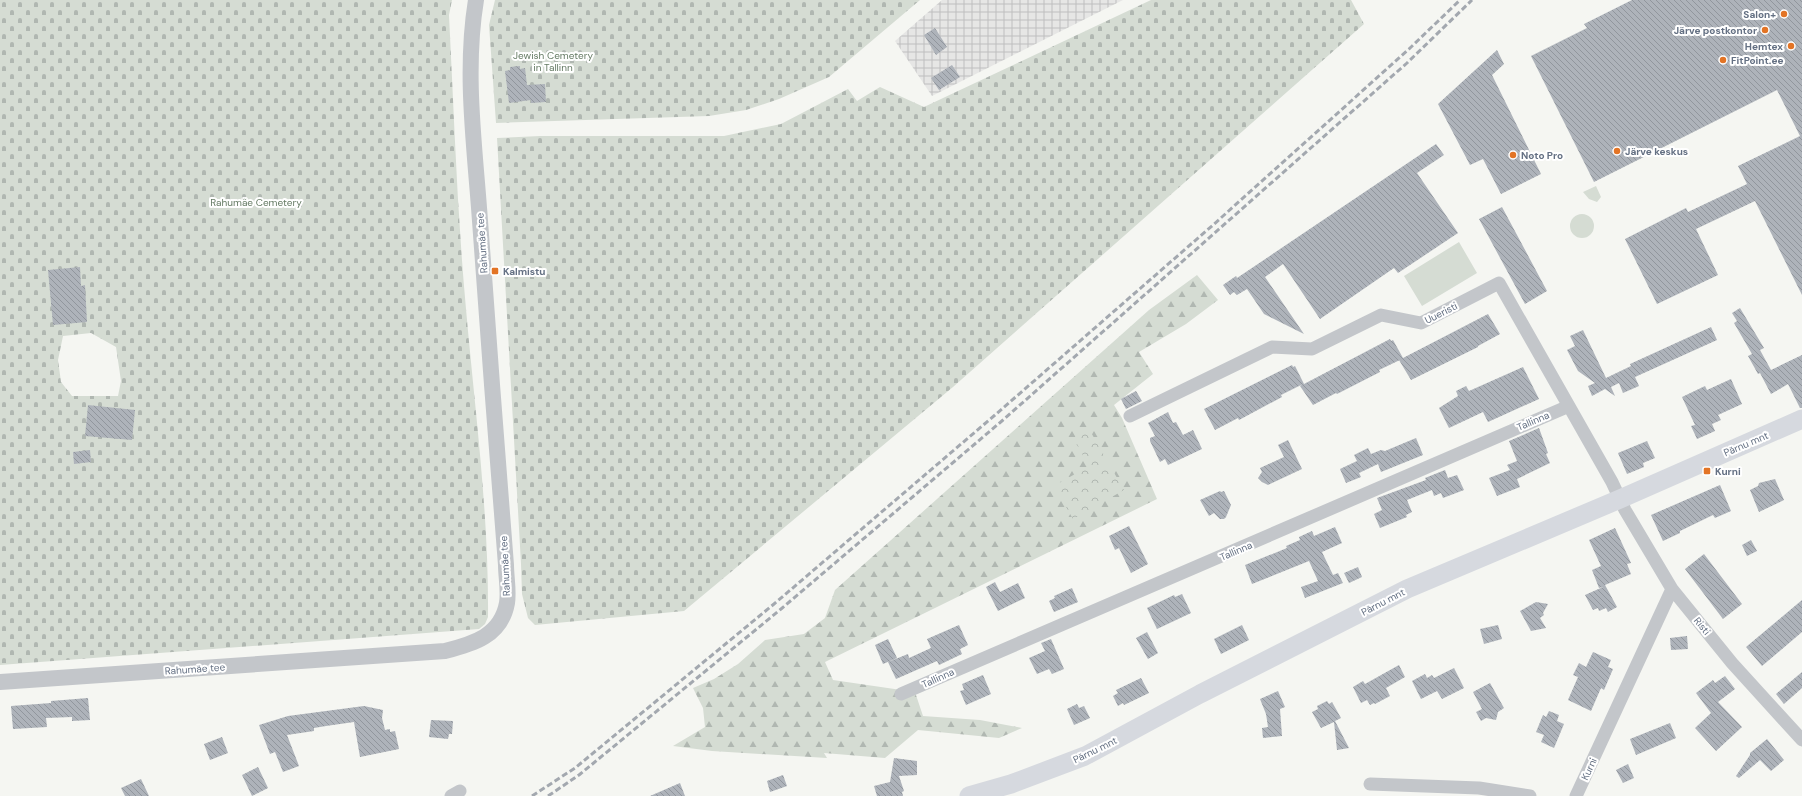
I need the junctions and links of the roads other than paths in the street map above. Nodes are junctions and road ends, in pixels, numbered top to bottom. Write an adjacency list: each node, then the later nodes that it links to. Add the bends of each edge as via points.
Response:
1 (476, 0): 7 (street, Rahumäe tee, via 470,57 493,412 506,565 507,603 499,624 472,644 445,651)
2 (1569, 406): 3 (street, Uueristi, via 1499,283 1421,323 1381,315 1312,349 1272,348); 5 (street, Uueristi); 8 (street, Tallinna)
3 (1130, 416)
4 (1802, 419): 5 (main road, Pärnu mnt)
5 (1620, 499): 6 (street, Risti); 11 (main road, Pärnu mnt, via 1407,589 1200,694 1085,756 1011,784)
6 (1672, 589): 9 (street, Risti, via 1732,663); 13 (street, Kurni)
7 (0, 682)
8 (901, 694)
9 (1802, 740)
10 (1370, 784): 12 (street, via 1479,788)
11 (969, 796)
12 (1530, 796)
13 (1576, 796)

